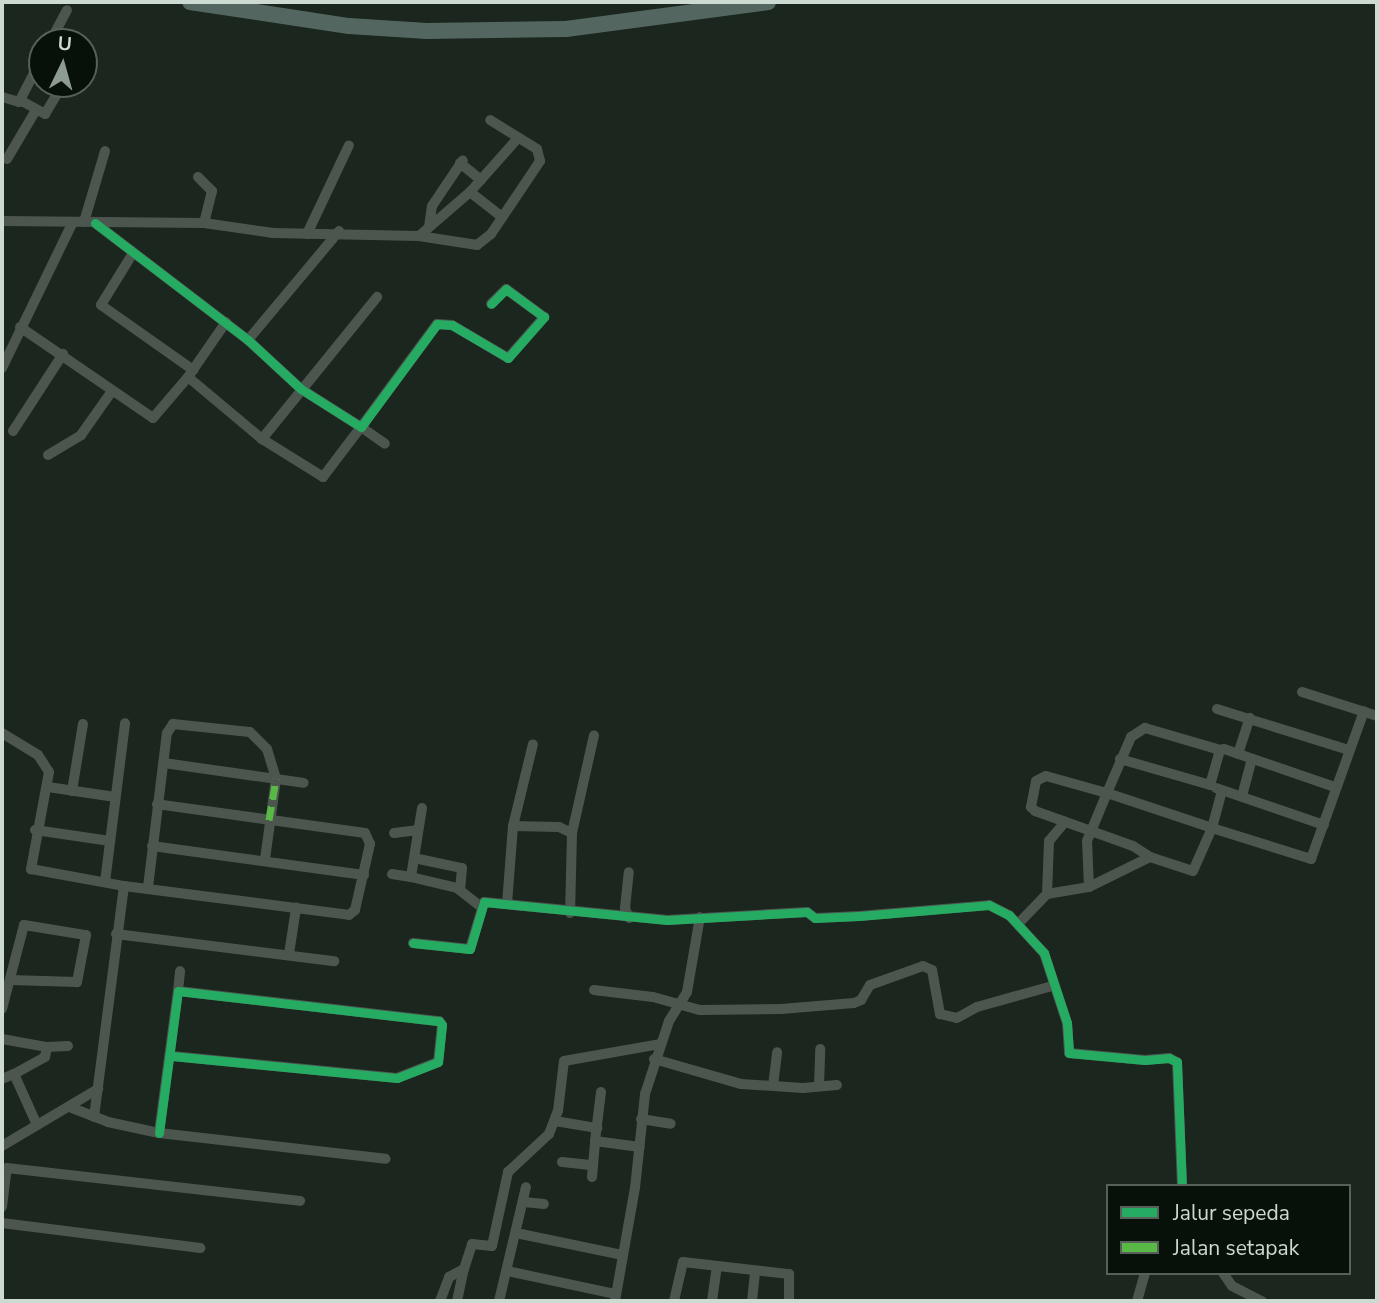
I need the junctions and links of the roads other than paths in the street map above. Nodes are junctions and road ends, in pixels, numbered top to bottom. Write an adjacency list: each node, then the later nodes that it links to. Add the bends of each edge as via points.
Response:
1 (190, 2): 4 (highway, via 336,25 428,31 566,29)
2 (250, 2): 3 (highway, via 335,16 505,24 600,18)
3 (722, 2)
4 (768, 2)
5 (67, 10): 6 (street)
6 (57, 28)
7 (28, 85): 10 (street)
8 (2, 96): 10 (street, via 12,103)
9 (55, 98): 11 (street, via 47,113)
10 (20, 100): 11 (street)
11 (36, 110): 16 (street)
12 (489, 120): 13 (street)
13 (518, 138): 18 (street); 20 (street, via 537,149 540,161)
14 (349, 145): 26 (street)
15 (105, 151): 22 (street)
16 (7, 159)
17 (198, 177): 23 (street, via 212,191)
18 (481, 180): 19 (street); 24 (street, via 462,162 432,206)
19 (470, 192): 20 (street); 24 (street)
20 (502, 217): 27 (street, via 477,245)
21 (2, 221): 22 (street)
22 (84, 222): 23 (street); 28 (street); 32 (street)
23 (204, 223): 26 (street)
24 (429, 227): 27 (street)
25 (339, 231): 26 (street); 27 (street); 33 (street)
26 (307, 234)
27 (419, 236)
28 (133, 253): 31 (street); 36 (street, via 101,305)
29 (377, 297): 37 (street)
30 (491, 304): 39 (street, via 506,289 544,317 508,358 452,325 437,324)
31 (226, 322): 33 (street); 36 (street)
32 (20, 327): 34 (street); 35 (street)
33 (248, 340): 37 (street)
34 (63, 354): 38 (street); 40 (street)
35 (2, 368)
36 (191, 373): 38 (street, via 153,418); 41 (street)
37 (301, 389): 39 (street); 41 (street)
38 (112, 391): 43 (street, via 82,435)
39 (361, 427): 41 (street, via 323,477); 42 (street)
40 (13, 431)
41 (262, 439)
42 (385, 444)
43 (48, 455)
44 (1302, 692): 46 (street)
45 (1217, 709): 48 (street)
46 (1364, 711): 47 (street); 55 (street)
47 (1377, 716)
48 (1251, 718): 55 (street); 56 (street)
49 (125, 723): 69 (street)
50 (83, 724): 65 (street)
51 (2, 733): 63 (street, via 38,755 49,772)
52 (594, 735): 80 (street)
53 (533, 744): 75 (street)
54 (1220, 750): 56 (street); 57 (street, via 1145,728 1130,737); 62 (street)
55 (1349, 750): 64 (street)
56 (1238, 754): 58 (street)
57 (1120, 759): 62 (street); 67 (street)
58 (1252, 759): 64 (street); 68 (street)
59 (164, 763): 60 (street); 60 (street, via 168,728 173,724 245,731 267,749); 70 (street)
60 (276, 779): 61 (street); 72 (street)
61 (304, 783)
62 (1210, 785): 66 (street)
63 (48, 787): 65 (street); 77 (street)
64 (1335, 787): 74 (street)
65 (72, 790): 69 (street)
66 (1222, 791): 68 (street); 76 (street)
67 (1107, 793): 73 (street, via 1040,777 1031,807); 76 (street); 79 (street)
68 (1242, 796): 74 (street)
69 (116, 797): 82 (street)
70 (157, 804): 72 (street); 83 (street)
71 (422, 808): 78 (street)
72 (269, 820): 86 (street); 89 (street, via 365,833 370,844)
73 (1065, 822): 79 (street); 96 (street, via 1049,841)
74 (1324, 825): 76 (street, via 1314,856 1306,860)
75 (513, 826): 80 (street, via 559,827); 97 (street)
76 (1212, 828): 85 (street, via 1193,870)
77 (35, 830): 82 (street); 91 (street, via 31,869)
78 (417, 831): 81 (street); 84 (street)
79 (1094, 831): 85 (street); 94 (street, via 1087,841)
80 (572, 832): 100 (street)
81 (394, 833)
82 (110, 841): 91 (street)
83 (152, 846): 86 (street); 93 (street)
84 (414, 858): 90 (street); 95 (street, via 462,868)
85 (1150, 858): 94 (street)
86 (265, 859): 89 (street)
87 (629, 872): 102 (street, via 625,908)
88 (392, 874): 90 (street)
89 (364, 875): 99 (street, via 351,914)
90 (411, 877): 95 (street)
91 (105, 882): 92 (street)
92 (124, 886): 93 (street); 104 (street)
93 (148, 887): 99 (street)
94 (1089, 887): 96 (street)
95 (460, 890): 98 (street)
96 (1047, 894): 103 (street, via 1029,907)
97 (507, 904): 98 (street, via 484,902); 100 (street)
98 (481, 907): 105 (street, via 470,948)
99 (296, 908): 106 (street)
100 (570, 913): 102 (street)
101 (700, 917): 102 (street); 103 (street, via 807,912 815,918 989,905); 113 (street, via 690,980)
102 (629, 918)
103 (1018, 924): 110 (street, via 1044,953)
104 (116, 934): 106 (street); 128 (street)
105 (412, 943)
106 (289, 954): 107 (street)
107 (334, 961)
108 (180, 971): 112 (street)
109 (10, 980): 109 (street, via 24,925 86,935 76,982); 114 (street)
110 (1052, 986): 113 (street, via 947,1018 938,1010 932,970 923,967 870,985 854,1003 739,1011); 144 (street, via 1067,1023 1069,1053 1177,1062)
111 (594, 990): 113 (street, via 653,997)
112 (178, 991): 121 (street); 121 (street, via 439,1021 442,1050 428,1068 382,1080)
113 (678, 1006): 116 (street)
114 (2, 1009)
115 (2, 1039): 118 (street)
116 (660, 1044): 122 (street); 133 (street, via 568,1057 563,1064)
117 (68, 1046): 118 (street)
118 (47, 1047): 123 (street, via 44,1057)
119 (820, 1049): 127 (street)
120 (777, 1052): 126 (street)
121 (172, 1056): 137 (street)
122 (654, 1059): 126 (street, via 710,1077); 132 (street)
123 (14, 1074): 124 (street); 135 (street)
124 (2, 1079)
125 (837, 1084): 127 (street)
126 (774, 1086): 127 (street)
127 (819, 1086)
128 (98, 1089): 130 (street); 131 (street)
129 (601, 1092): 136 (street)
130 (72, 1108): 131 (street); 135 (street)
131 (94, 1117): 137 (street)
132 (641, 1119): 134 (street); 140 (street)
133 (555, 1121): 136 (street); 152 (street, via 549,1134 508,1172)
134 (671, 1124)
135 (37, 1125): 139 (street)
136 (597, 1128): 138 (street)
137 (159, 1133): 141 (street)
138 (595, 1141): 140 (street); 142 (street, via 593,1171)
139 (2, 1146)
140 (640, 1147): 155 (street)
141 (386, 1159)
142 (562, 1161)
143 (4, 1168): 146 (street); 149 (street)
144 (1182, 1184)
145 (526, 1187): 147 (street)
146 (300, 1201)
147 (524, 1202): 148 (street); 151 (street)
148 (544, 1204)
149 (2, 1207)
150 (2, 1223): 153 (street)
151 (516, 1233): 154 (street); 155 (street)
152 (492, 1246): 154 (street); 157 (street, via 472,1244)
153 (200, 1248)
154 (510, 1251): 158 (street)
155 (622, 1255): 162 (street)
156 (717, 1266): 159 (street); 166 (street, via 681,1263); 167 (street)
157 (464, 1269): 163 (street, via 449,1277); 164 (street)
158 (507, 1271): 162 (street); 165 (street)
159 (755, 1272): 168 (street); 169 (street, via 791,1276)
160 (1144, 1275): 170 (street)
161 (1224, 1275): 171 (street, via 1231,1286)
162 (615, 1298)
163 (440, 1301)
164 (457, 1301)
165 (499, 1301)
166 (674, 1301)
167 (712, 1301)
168 (752, 1301)
169 (789, 1301)
170 (1137, 1301)
171 (1262, 1301)

